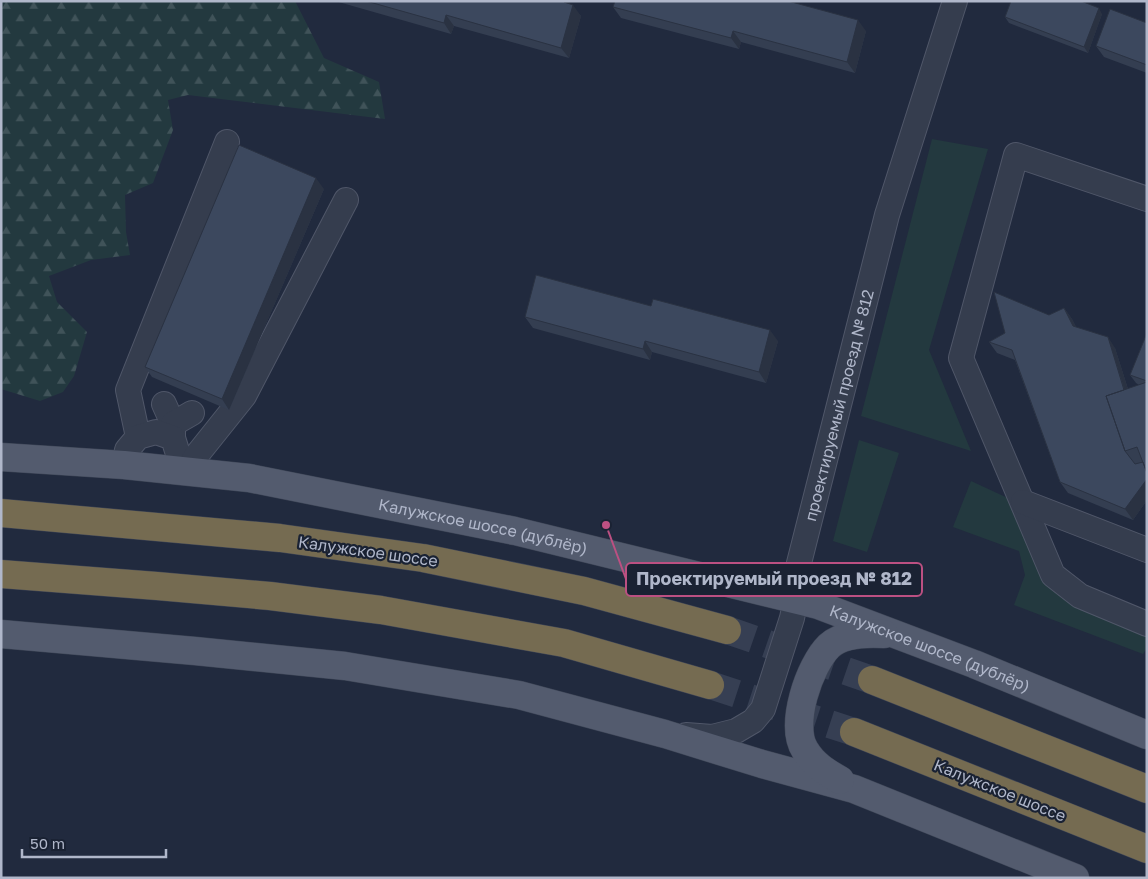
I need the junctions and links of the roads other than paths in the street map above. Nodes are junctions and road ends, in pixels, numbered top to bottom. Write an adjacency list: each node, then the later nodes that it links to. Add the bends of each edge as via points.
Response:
1 (955, 1): 13 (street, проектируемый проезд № 812, via 887,215 797,572)
2 (227, 142): 5 (street, via 128,390)
3 (1147, 199): 9 (street, via 1016,154 961,358)
4 (346, 200): 8 (street, via 244,396)
5 (138, 437): 7 (street, via 127,450); 8 (street, via 156,432 176,420)
6 (1, 457): 7 (main road, Калужское шоссе (дублёр))
7 (124, 465): 8 (main road, Калужское шоссе (дублёр))
8 (182, 471): 13 (main road, Калужское шоссе (дублёр), via 249,478 515,531)
9 (1023, 502): 11 (street); 14 (street, via 1053,576 1080,596)
10 (1, 513): 15 (highway, Калужское шоссе, via 280,538 423,558 584,591)
11 (1147, 550)
12 (1, 574): 19 (highway, via 232,593 380,610 564,643)
13 (796, 599): 17 (main road, Калужское шоссе (дублёр)); 21 (street, проектируемый проезд № 812, via 763,709 753,721 736,731 712,737)
14 (1147, 624)
15 (727, 630)
16 (1, 634): 21 (main road, via 345,666 519,695)
17 (897, 636): 22 (main road, Калужское шоссе (дублёр)); 23 (main road, via 849,635 830,646 814,666 804,696 798,725 804,750 818,767)
18 (872, 680): 24 (highway)
19 (710, 685)
20 (854, 732): 25 (highway, Калужское шоссе)
21 (665, 734): 23 (main road)
22 (1147, 735)
23 (854, 789): 26 (main road)
24 (1147, 789)
25 (1147, 849)
26 (1075, 878)

